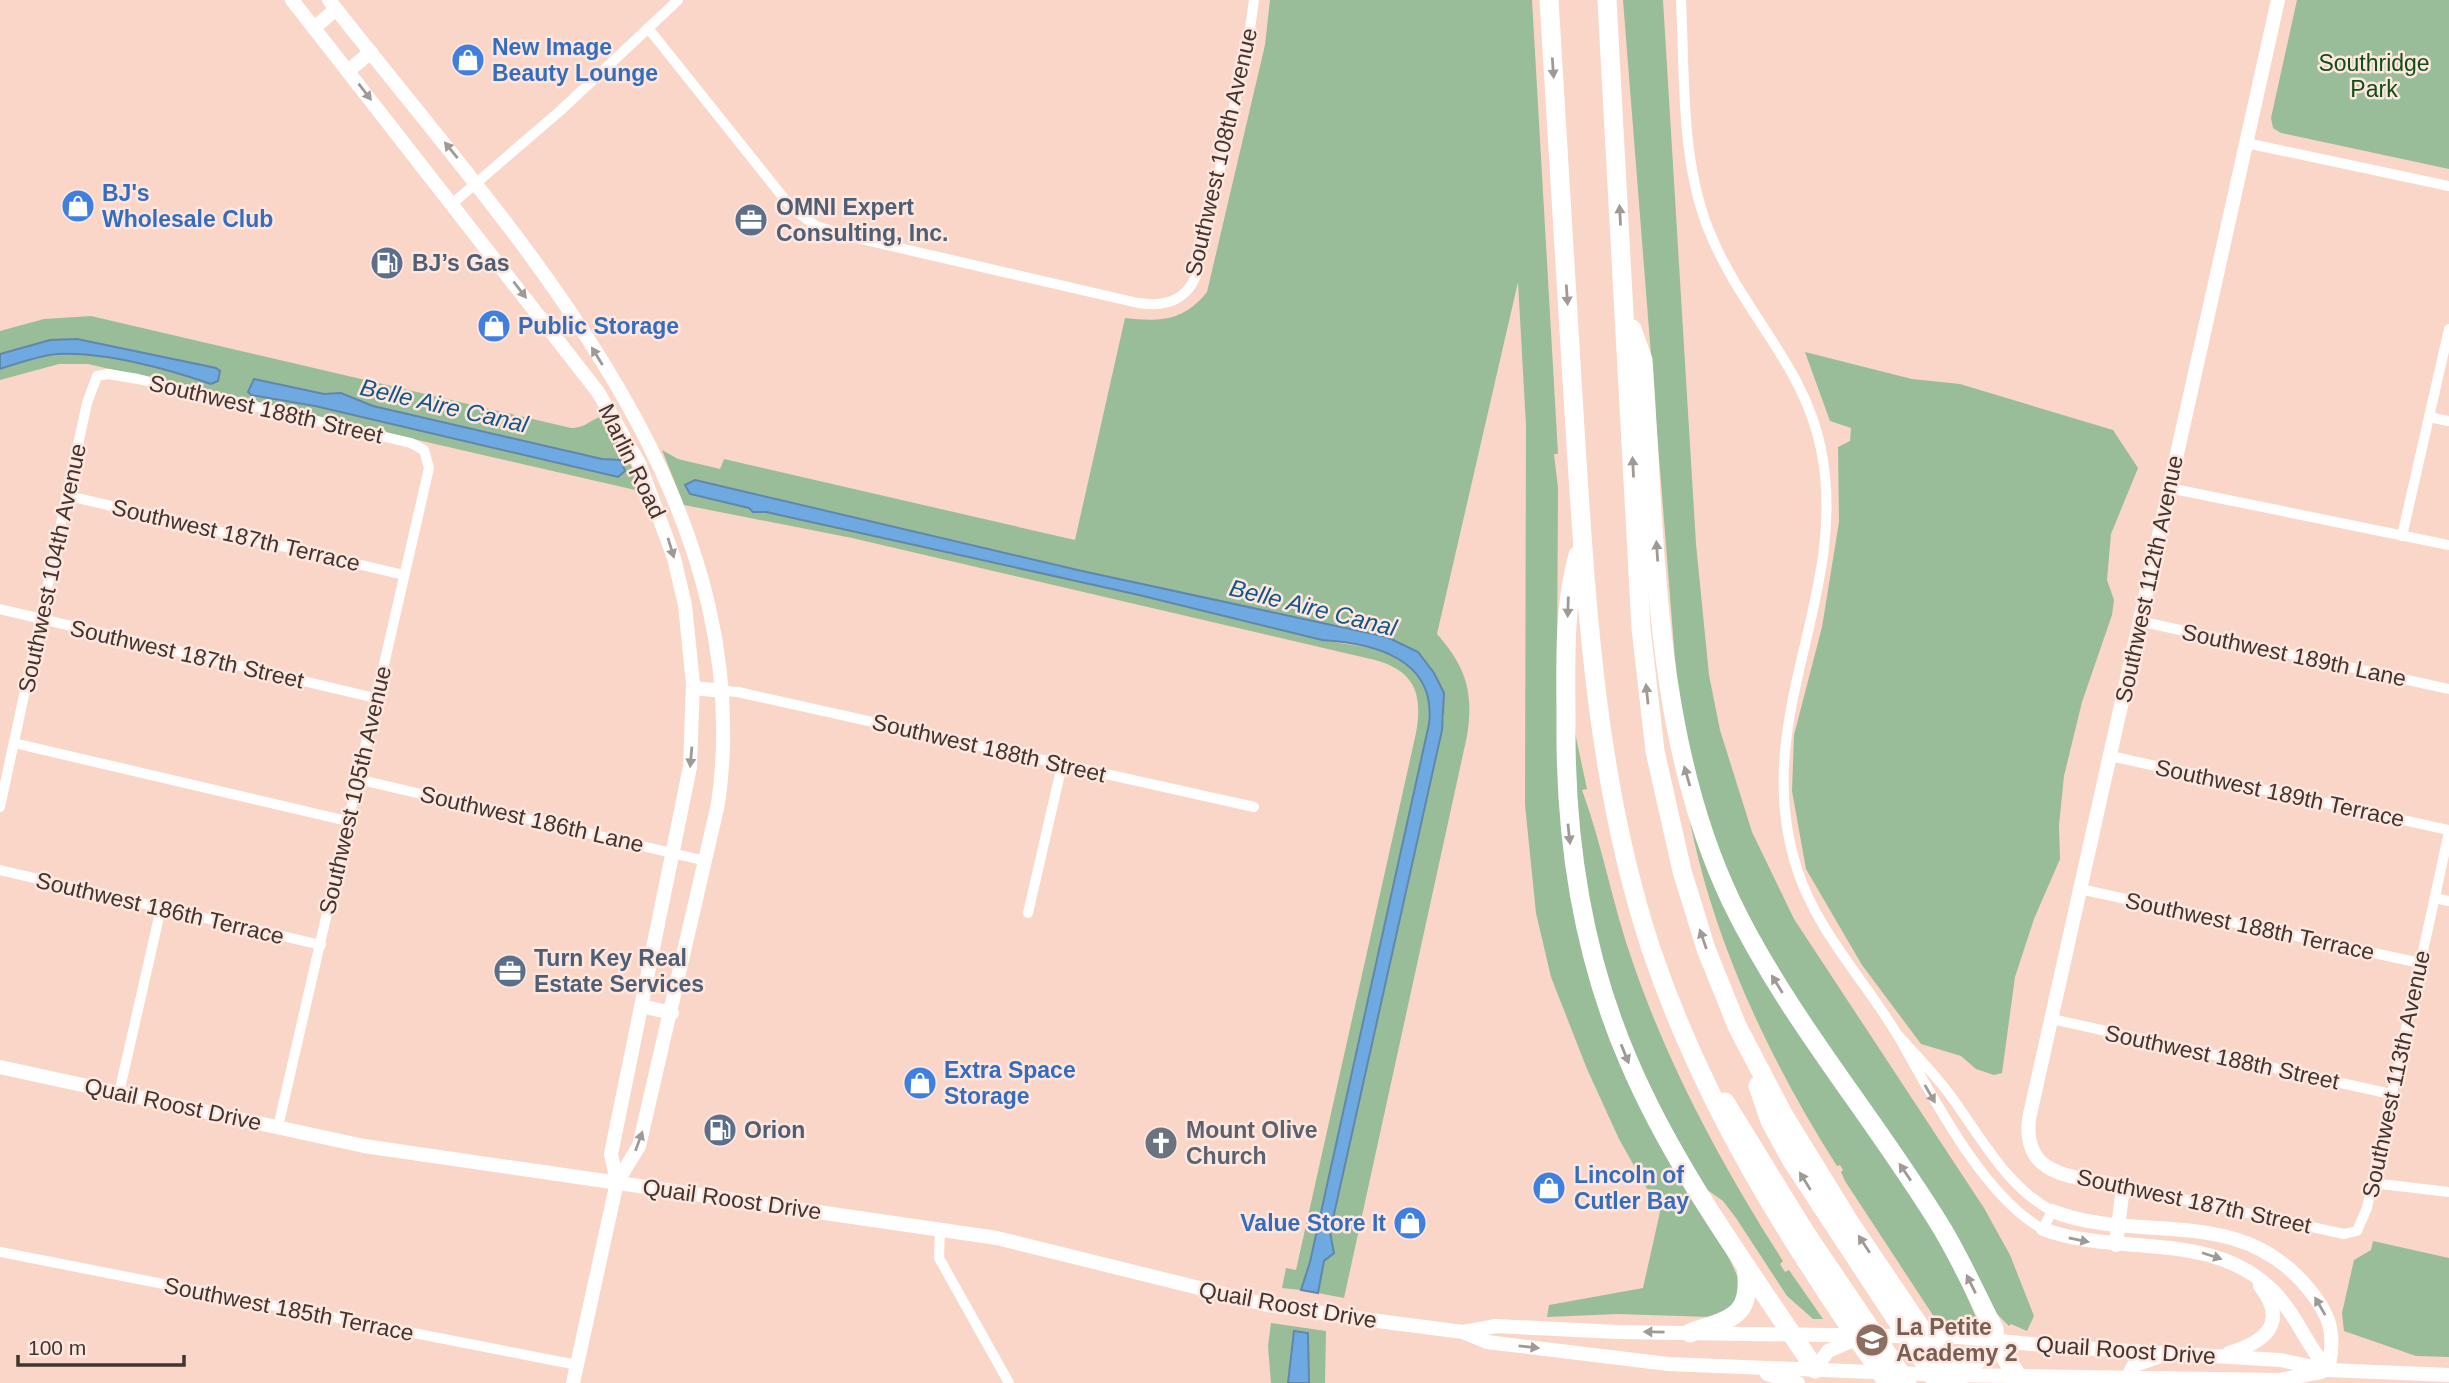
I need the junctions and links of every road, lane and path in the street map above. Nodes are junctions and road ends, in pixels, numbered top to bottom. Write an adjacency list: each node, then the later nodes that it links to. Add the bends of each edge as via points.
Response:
1 (292, 0): 9 (street, Marlin Road)
2 (678, 0): 10 (street)
3 (1254, 0): 10 (street, Southwest 108th Avenue, via 1199,265 1192,285 1178,299 1159,305 816,226 784,200)
4 (1549, 0): 26 (highway, one-way to 26)
5 (1607, 0): 17 (highway, one-way to 5)
6 (1681, 0): 57 (street, via 1692,159 1706,224 1720,255 1798,380 1813,415 1825,471 1823,565 1783,743 1788,837 1816,914)
7 (2278, 0): 13 (street, Southwest 112th Avenue)
8 (332, 4): 9 (street); 11 (street, Marlin Road)
9 (314, 28): 12 (street, Marlin Road)
10 (648, 28): 14 (street)
11 (371, 52): 12 (street); 14 (street, Marlin Road, one-way to 11)
12 (348, 71): 16 (street, Marlin Road, one-way to 16)
13 (2246, 143): 15 (street); 23 (street, Southwest 112th Avenue)
14 (477, 183): 16 (street); 34 (street, Marlin Road, one-way to 14, via 705,588 645,438 552,285)
15 (2449, 186)
16 (453, 203): 32 (street, Marlin Road, one-way to 32, via 591,382 639,463 682,590)
17 (1625, 308): 83 (highway, one-way to 17, via 1994,1329 1942,1229 1771,976 1731,899 1706,837 1676,727 1663,630 1643,360); 93 (highway, one-way to 17, via 1770,1121 1685,884 1655,751 1641,628)
18 (2449, 328): 20 (street)
19 (101, 374): 22 (street, Southwest 188th Street, via 411,443); 24 (street, Southwest 104th Avenue, via 93,381 87,403)
20 (2429, 417): 21 (street); 25 (street)
21 (2449, 421)
22 (427, 453): 28 (street, Southwest 105th Avenue, via 429,468)
23 (2169, 488): 25 (street); 31 (street, Southwest 112th Avenue)
24 (69, 496): 28 (street, Southwest 187th Terrace); 30 (street, Southwest 104th Avenue)
25 (2402, 536): 27 (street)
26 (1582, 540): 58 (highway, via 1598,713 1619,832 1651,948); 77 (highway, one-way to 77, via 1568,591 1565,749 1569,829 1582,918 1611,1017 1640,1087)
27 (2449, 545)
28 (404, 575): 35 (street, Southwest 105th Avenue)
29 (0, 609): 30 (street, Southwest 187th Street)
30 (42, 620): 35 (street, Southwest 187th Street); 36 (street, Southwest 104th Avenue)
31 (2139, 621): 33 (street, Southwest 189th Lane); 37 (street, Southwest 112th Avenue)
32 (693, 688): 34 (street); 44 (street, Marlin Road, one-way to 44, via 690,767)
33 (2449, 689)
34 (724, 691): 38 (street, Southwest 188th Street); 45 (street, Marlin Road, via 723,765)
35 (375, 698): 39 (street, Southwest 105th Avenue)
36 (15, 743): 40 (street, Southwest 104th Avenue); 42 (street)
37 (2110, 756): 43 (street, Southwest 189th Terrace); 47 (street, Southwest 112th Avenue)
38 (1062, 765): 41 (street, Southwest 188th Street); 51 (street)
39 (357, 779): 42 (street, Southwest 105th Avenue); 44 (street, Southwest 186th Lane)
40 (0, 807)
41 (1254, 807)
42 (347, 821): 52 (street, Southwest 105th Avenue)
43 (2449, 831): 48 (street, Southwest 113th Avenue)
44 (674, 853): 45 (street, Southwest 186th Lane); 54 (street, Marlin Road)
45 (706, 861): 55 (street, Marlin Road)
46 (0, 870): 50 (street, Southwest 186th Terrace)
47 (2080, 889): 53 (street, Southwest 188th Terrace); 56 (street, Southwest 112th Avenue)
48 (2435, 898): 49 (street); 53 (street, Southwest 113th Avenue)
49 (2449, 901)
50 (161, 908): 52 (street, Southwest 186th Terrace); 60 (street)
51 (1028, 913)
52 (321, 945): 62 (street, Southwest 105th Avenue)
53 (2420, 963): 61 (street, Southwest 113th Avenue)
54 (641, 1006): 55 (street); 65 (street, Marlin Road, via 611,1154)
55 (672, 1013): 65 (street, Marlin Road, one-way to 55, via 639,1146)
56 (2052, 1019): 61 (street, Southwest 188th Street); 63 (street, Southwest 112th Avenue, via 2029,1119 2028,1144)
57 (1897, 1034): 64 (street, via 1945,1088); 68 (street, one-way to 68, via 1932,1098)
58 (1696, 1060): 98 (highway, via 1749,1170); 99 (highway)
59 (0, 1067): 60 (street, Quail Roost Drive)
60 (119, 1093): 62 (street, Quail Roost Drive)
61 (2392, 1094): 66 (street, Southwest 113th Avenue)
62 (278, 1127): 65 (street, Quail Roost Drive, via 408,1153)
63 (2034, 1158): 67 (street, Southwest 187th Street, via 2056,1171)
64 (2007, 1176): 68 (street); 70 (street)
65 (617, 1182): 72 (street, Quail Roost Drive); 86 (street)
66 (2372, 1183): 69 (street); 74 (street, Southwest 113th Avenue)
67 (2123, 1186): 71 (street); 74 (street, Southwest 187th Street, via 2344,1234)
68 (1994, 1189): 73 (street, via 2012,1209)
69 (2449, 1192)
70 (2052, 1211): 71 (street, via 2087,1222); 73 (street)
71 (2118, 1224): 75 (street); 90 (street, one-way to 71, via 2333,1332 2325,1312 2284,1264 2246,1241 2224,1234)
72 (940, 1228): 79 (street, Quail Roost Drive, via 1052,1249 1268,1306); 96 (street, via 939,1258)
73 (2043, 1229): 75 (street, one-way to 75, via 2080,1241)
74 (2357, 1231)
75 (2116, 1245): 78 (street, one-way to 78, via 2196,1252 2217,1257)
76 (0, 1252): 86 (street, Southwest 185th Terrace)
77 (1746, 1265): 80 (highway, via 1747,1294 1738,1314); 81 (highway)
78 (2252, 1277): 85 (street, via 2268,1296 2270,1326 2254,1346); 90 (street, via 2272,1289 2286,1306)
79 (1463, 1332): 80 (street, Quail Roost Drive, one-way to 79, via 1496,1326); 87 (street, Quail Roost Drive, one-way to 87, via 1487,1342 1648,1362)
80 (1690, 1333): 81 (street, Quail Roost Drive)
81 (1791, 1333): 82 (street, Quail Roost Drive); 89 (highway)
82 (1868, 1334): 83 (street, Quail Roost Drive); 89 (street, via 1828,1351)
83 (1995, 1341): 84 (street, Quail Roost Drive); 92 (highway); 93 (highway, via 1980,1359)
84 (2166, 1354): 85 (street, Quail Roost Drive); 91 (street, via 2134,1365)
85 (2218, 1356): 90 (street, Quail Roost Drive, via 2280,1360)
86 (577, 1365): 95 (street)
87 (1745, 1367): 89 (street, Quail Roost Drive); 97 (street)
88 (2449, 1375): 90 (street, Quail Roost Drive)
89 (1820, 1376): 93 (street, Quail Roost Drive)
90 (2328, 1377): 91 (street, Quail Roost Drive)
91 (2127, 1378): 94 (street, Quail Roost Drive)
92 (2019, 1379): 93 (street, Quail Roost Drive); 94 (street, Quail Roost Drive)
93 (1947, 1380)
94 (2098, 1380)
95 (573, 1383)
96 (1009, 1383)
97 (1798, 1383)
98 (1888, 1383)
99 (1907, 1383)

